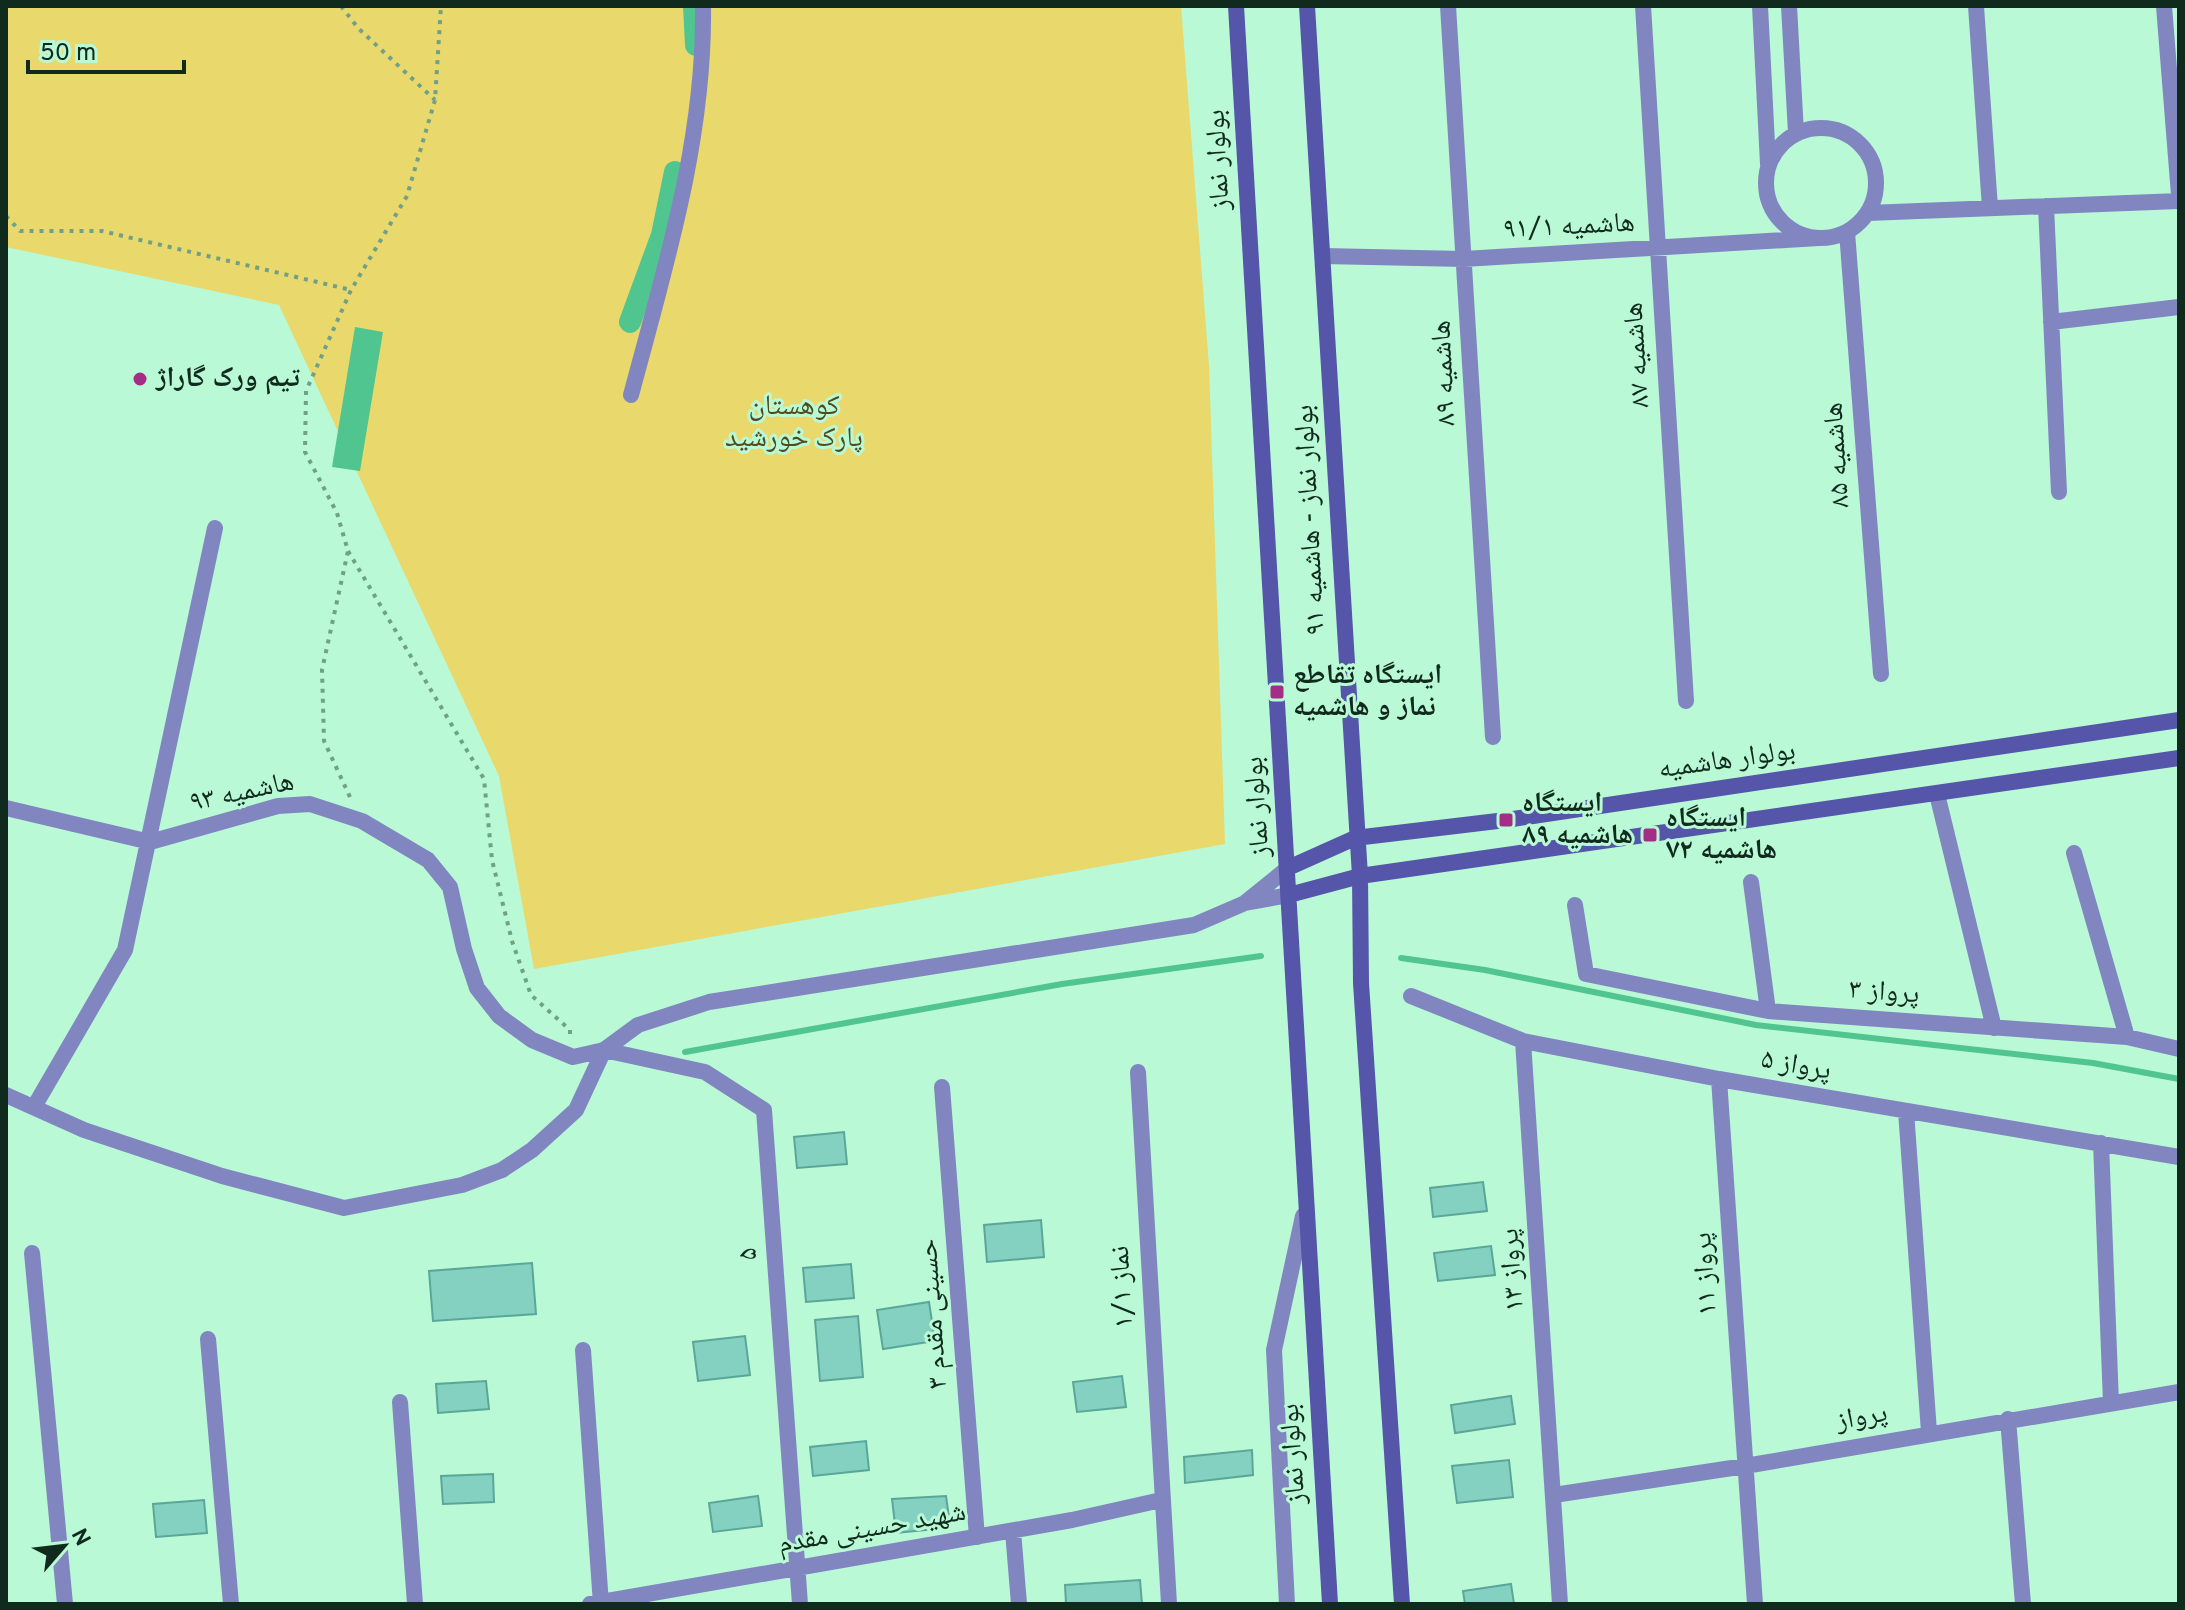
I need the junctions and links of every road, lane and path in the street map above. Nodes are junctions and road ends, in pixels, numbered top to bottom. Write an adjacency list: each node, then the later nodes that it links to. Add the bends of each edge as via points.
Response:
1 (341, 6): 12 (path)
2 (441, 6): 12 (path)
3 (703, 6): 28 (street, via 704,55 681,209)
4 (1236, 6): 43 (main road, بولوار نماز)
5 (1307, 6): 23 (main road)
6 (1448, 6): 24 (street, هاشمیه ۸۹)
7 (1643, 6): 22 (street, هاشمیه ۸۷)
8 (1760, 6): 14 (street)
9 (1789, 6): 13 (street)
10 (1976, 6): 17 (street)
11 (2164, 6): 15 (street)
12 (435, 100): 25 (path, via 407,196)
13 (1796, 133): 14 (street); 18 (street, via 1824,127 1863,145 1876,171)
14 (1768, 165): 21 (street, via 1767,194 1780,220 1805,236)
15 (2179, 198): 16 (street)
16 (2046, 206): 17 (street); 27 (street)
17 (1990, 208): 18 (street)
18 (1868, 213): 20 (street)
19 (6, 216): 25 (path, via 20,231 102,231)
20 (1847, 232): 21 (street); 32 (street, هاشمیه ۸۵)
21 (1819, 238): 22 (street, هاشمیه ۹۱/۱)
22 (1657, 248): 24 (street, هاشمیه ۹۱/۱); 33 (street, هاشمیه ۸۷)
23 (1323, 256): 24 (street, هاشمیه ۹۱/۱); 40 (main road, بولوار نماز - هاشمیه ۹۱)
24 (1464, 259): 35 (street, هاشمیه ۸۹)
25 (351, 290): 31 (path, via 306,391 305,452 337,513)
26 (2179, 307): 27 (street)
27 (2051, 322): 29 (street)
28 (631, 395)
29 (2059, 492)
30 (215, 528): 41 (street)
31 (348, 551): 39 (path, via 322,670 324,741); 56 (path, via 484,779 492,860 512,941 531,995 570,1030)
32 (1881, 674)
33 (1686, 701)
34 (2179, 720): 40 (main road, بولوار هاشمیه)
35 (1493, 737)
36 (2179, 758): 37 (main road)
37 (1937, 794): 44 (main road); 51 (street)
38 (6, 808): 41 (street, هاشمیه ۹۳)
39 (362, 821): 41 (street, هاشمیه ۹۳, via 310,804 278,806); 56 (street, هاشمیه ۹۳, via 428,860 450,887 477,988 499,1016 532,1040)
40 (1355, 838): 43 (main road, بولوار هاشمیه); 44 (main road, بولوار نماز - هاشمیه ۹۱)
41 (150, 842): 61 (street, via 125,950)
42 (2074, 853): 52 (street)
43 (1288, 868): 46 (main road, بولوار نماز); 47 (street)
44 (1360, 876): 46 (main road); 89 (main road, via 1361,983)
45 (1751, 882): 50 (street)
46 (1289, 895): 47 (street); 65 (main road, بولوار نماز)
47 (1245, 903): 55 (street, via 1194,925 709,1002 638,1025)
48 (1575, 905): 50 (street, پرواز ۳, via 1586,974)
49 (1411, 996): 53 (street, پرواز ۵)
50 (1768, 1011): 51 (street, پرواز ۳)
51 (1994, 1028): 52 (street, پرواز ۳)
52 (2127, 1037): 54 (street, پرواز ۳)
53 (1523, 1041): 58 (street, پرواز ۵); 75 (street, پرواز ۱۳)
54 (2179, 1049)
55 (604, 1050): 56 (street); 61 (street, via 576,1110 502,1170 462,1185 344,1208 222,1176 84,1130); 79 (street, ۵, via 705,1072 764,1110)
56 (573, 1057)
57 (1138, 1072): 76 (street, نماز ۱/۱)
58 (1719, 1079): 62 (street, پرواز ۵); 74 (street, پرواز ۱۱)
59 (942, 1087): 78 (street, حسینی مقدم ۳)
60 (6, 1095): 61 (street)
61 (34, 1107)
62 (1906, 1111): 63 (street, پرواز ۵); 73 (street)
63 (2101, 1143): 64 (street, پرواز ۵); 71 (street)
64 (2179, 1157)
65 (1304, 1215): 87 (street, via 1274,1350); 88 (main road, بولوار نماز)
66 (32, 1253): 81 (street)
67 (208, 1339): 82 (street)
68 (583, 1350): 80 (street)
69 (2179, 1392): 71 (street, پرواز)
70 (400, 1402): 83 (street)
71 (2111, 1403): 72 (street, پرواز)
72 (2008, 1419): 73 (street, پرواز); 92 (street)
73 (1929, 1432): 74 (street, پرواز)
74 (1745, 1466): 75 (street, پرواز); 91 (street, پرواز ۱۱)
75 (1554, 1495): 90 (street, پرواز ۱۳)
76 (1161, 1500): 77 (street, شهید حسینی مقدم); 86 (street, نماز ۱/۱)
77 (1013, 1531): 78 (street, شهید حسینی مقدم); 85 (street)
78 (977, 1537): 79 (street, شهید حسینی مقدم)
79 (798, 1568): 80 (street, شهید حسینی مقدم); 84 (street)
80 (597, 1603)
81 (65, 1604)
82 (231, 1604)
83 (415, 1604)
84 (800, 1604)
85 (1019, 1604)
86 (1169, 1604)
87 (1287, 1604)
88 (1330, 1604)
89 (1402, 1604)
90 (1560, 1604)
91 (1755, 1604)
92 (2023, 1604)

